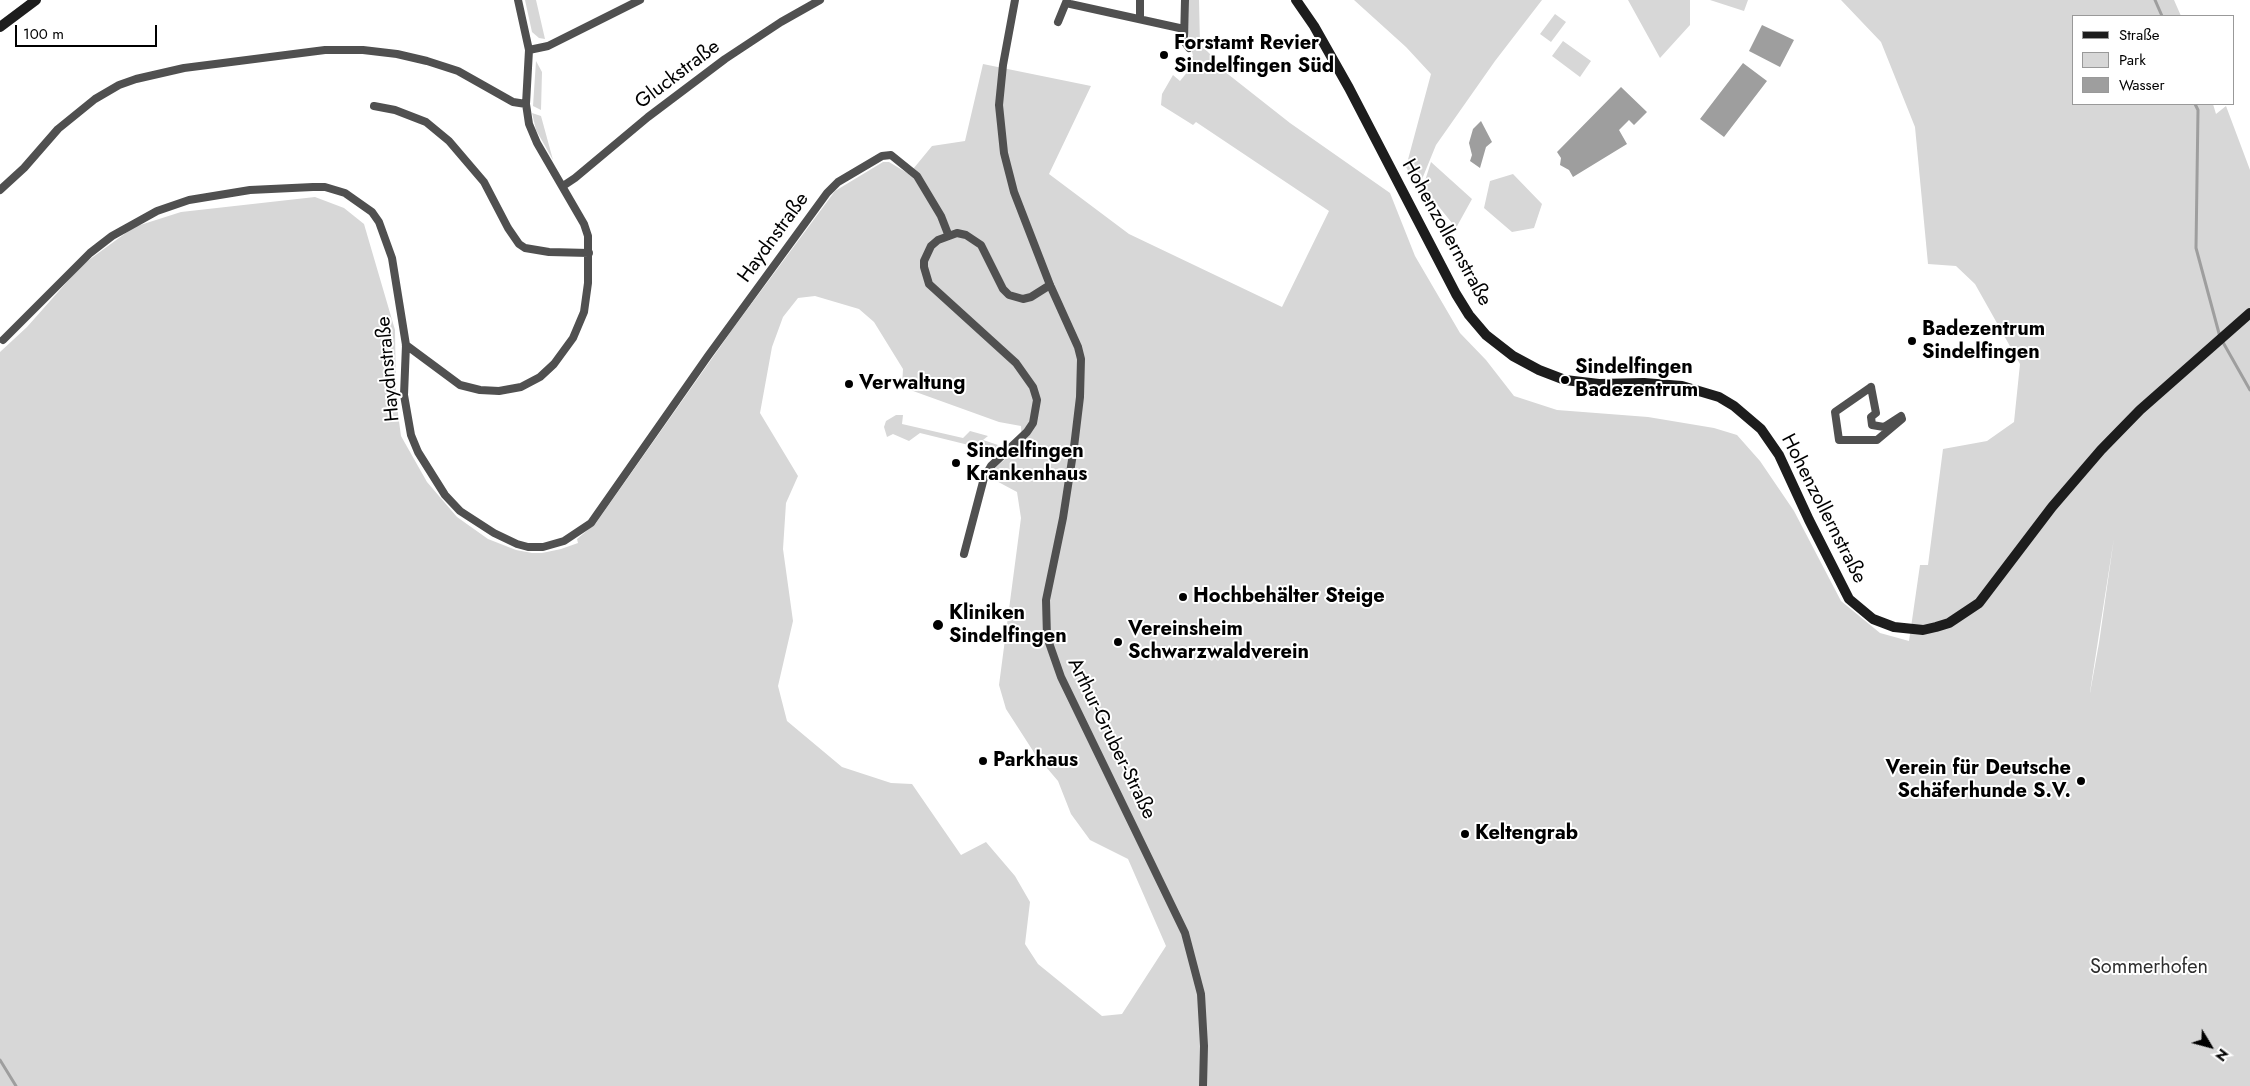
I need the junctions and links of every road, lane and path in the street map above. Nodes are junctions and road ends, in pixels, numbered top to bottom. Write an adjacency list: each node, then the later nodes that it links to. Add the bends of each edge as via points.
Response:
1 (36, 0): 12 (street)
2 (518, 0): 15 (street)
3 (640, 0): 15 (street, via 548,46)
4 (820, 0): 18 (street, Gluckstraße, via 718,64)
5 (1015, 0): 22 (street, Arthur-Gruber-Straße, via 1003,65 999,105 1001,131 1014,192)
6 (1140, 0): 10 (street)
7 (1184, 0): 13 (street)
8 (1296, 0): 23 (street, Hohenzollernstraße, via 1349,88 1456,294 1480,328 1513,356 1552,375 1584,383 1682,386 1718,397 1742,411 1761,428 1779,455 1849,599 1883,623 1907,630 1923,630 1949,623 1966,613 1992,588 2052,507 2101,450 2134,416)
9 (1066, 2): 10 (street); 11 (street)
10 (1140, 20): 13 (street)
11 (1058, 22)
12 (0, 27)
13 (1184, 29): 14 (street, via 1184,41)
14 (1189, 48)
15 (529, 50): 16 (street)
16 (526, 104): 18 (street, via 529,124 537,143); 19 (street, via 513,102 450,68 397,54 364,50 325,50 184,68 118,85 95,99 58,129)
17 (374, 106): 21 (street, via 426,122 449,141 484,182 519,244 549,252)
18 (563, 186): 21 (street, via 587,230)
19 (0, 190)
20 (948, 234): 22 (street, via 966,235 981,245 1003,289 1015,298 1031,297); 25 (street, Haydnstraße, via 917,176 890,155 882,156 838,182 708,356 591,523 578,534 553,545 528,547 494,533 460,511 445,495 411,435 404,395); 27 (street, via 926,254 924,267 929,284 1016,363 1033,386 1037,400 1033,423 1027,432 991,466 984,478)
21 (589, 253): 25 (street, via 587,298 578,326 566,350 530,383 499,390 460,385)
22 (1050, 285): 28 (street, Arthur-Gruber-Straße, via 1078,347 1081,374 1074,447 1046,600 1047,637 1061,677 1185,933 1201,994)
23 (2250, 313)
24 (3, 340): 25 (street, Haydnstraße, via 78,263 139,220 189,200 250,190 313,187 352,197 372,212 379,222 396,273)
25 (406, 345)
26 (1871, 387): 26 (street, via 1835,412 1839,440 1877,440 1902,419 1901,416 1884,428 1872,425 1871,416 1876,413)
27 (964, 554)
28 (1203, 1086)

